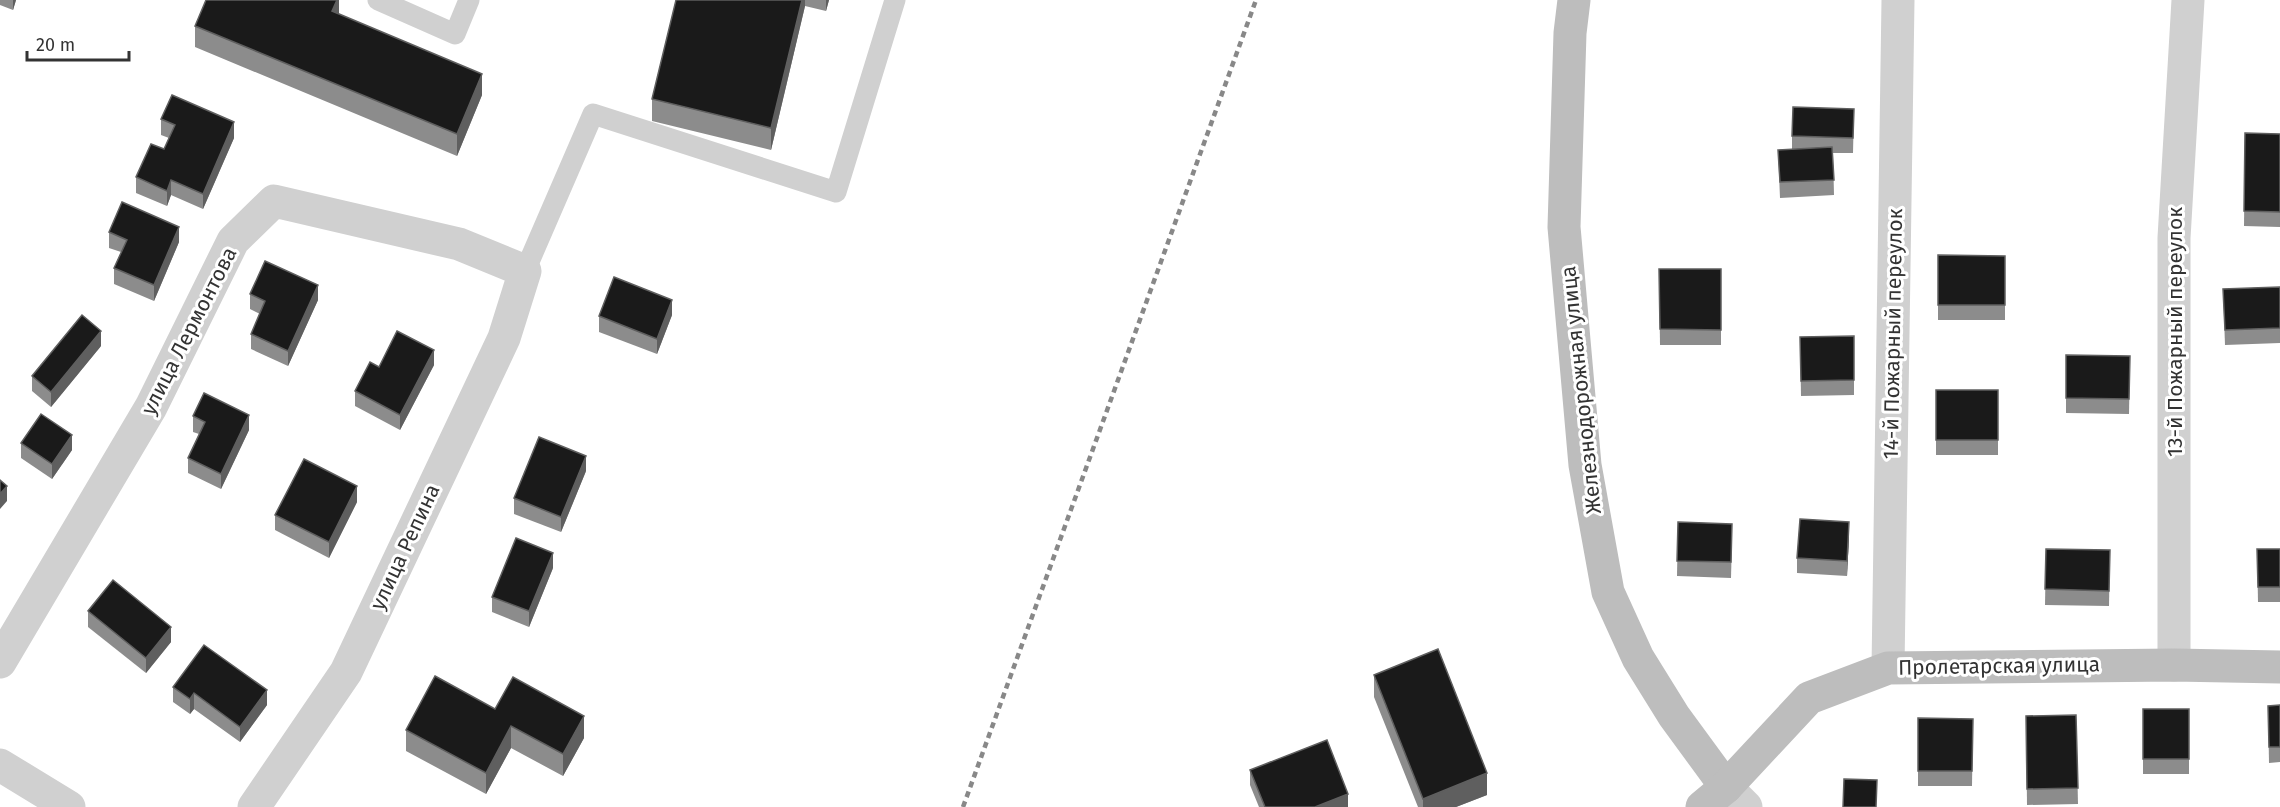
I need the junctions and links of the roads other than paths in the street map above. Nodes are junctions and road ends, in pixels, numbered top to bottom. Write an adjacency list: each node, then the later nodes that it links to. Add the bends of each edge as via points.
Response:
1 (378, 0): 2 (lane, via 454,34)
2 (469, 0)
3 (895, 0): 7 (lane, via 836,192 593,114)
4 (1574, 0): 13 (street, Железнодорожная улица, via 1564,227 1585,465 1608,592 1638,658)
5 (1898, 0): 11 (street, 14-й Пожарный переулок)
6 (2188, 0): 9 (street, 13-й Пожарный переулок, via 2174,238)
7 (525, 271): 8 (street, улица Лермонтова, via 459,244 274,201 233,241 151,407); 15 (street, улица Репина, via 504,339 346,672)
8 (0, 662)
9 (2174, 665): 10 (street, Пролетарская улица); 11 (street, Пролетарская улица)
10 (2280, 667)
11 (1888, 668): 13 (street, Пролетарская улица, via 1809,698)
12 (0, 765): 14 (street)
13 (1724, 800)
14 (69, 807)
15 (254, 807)

